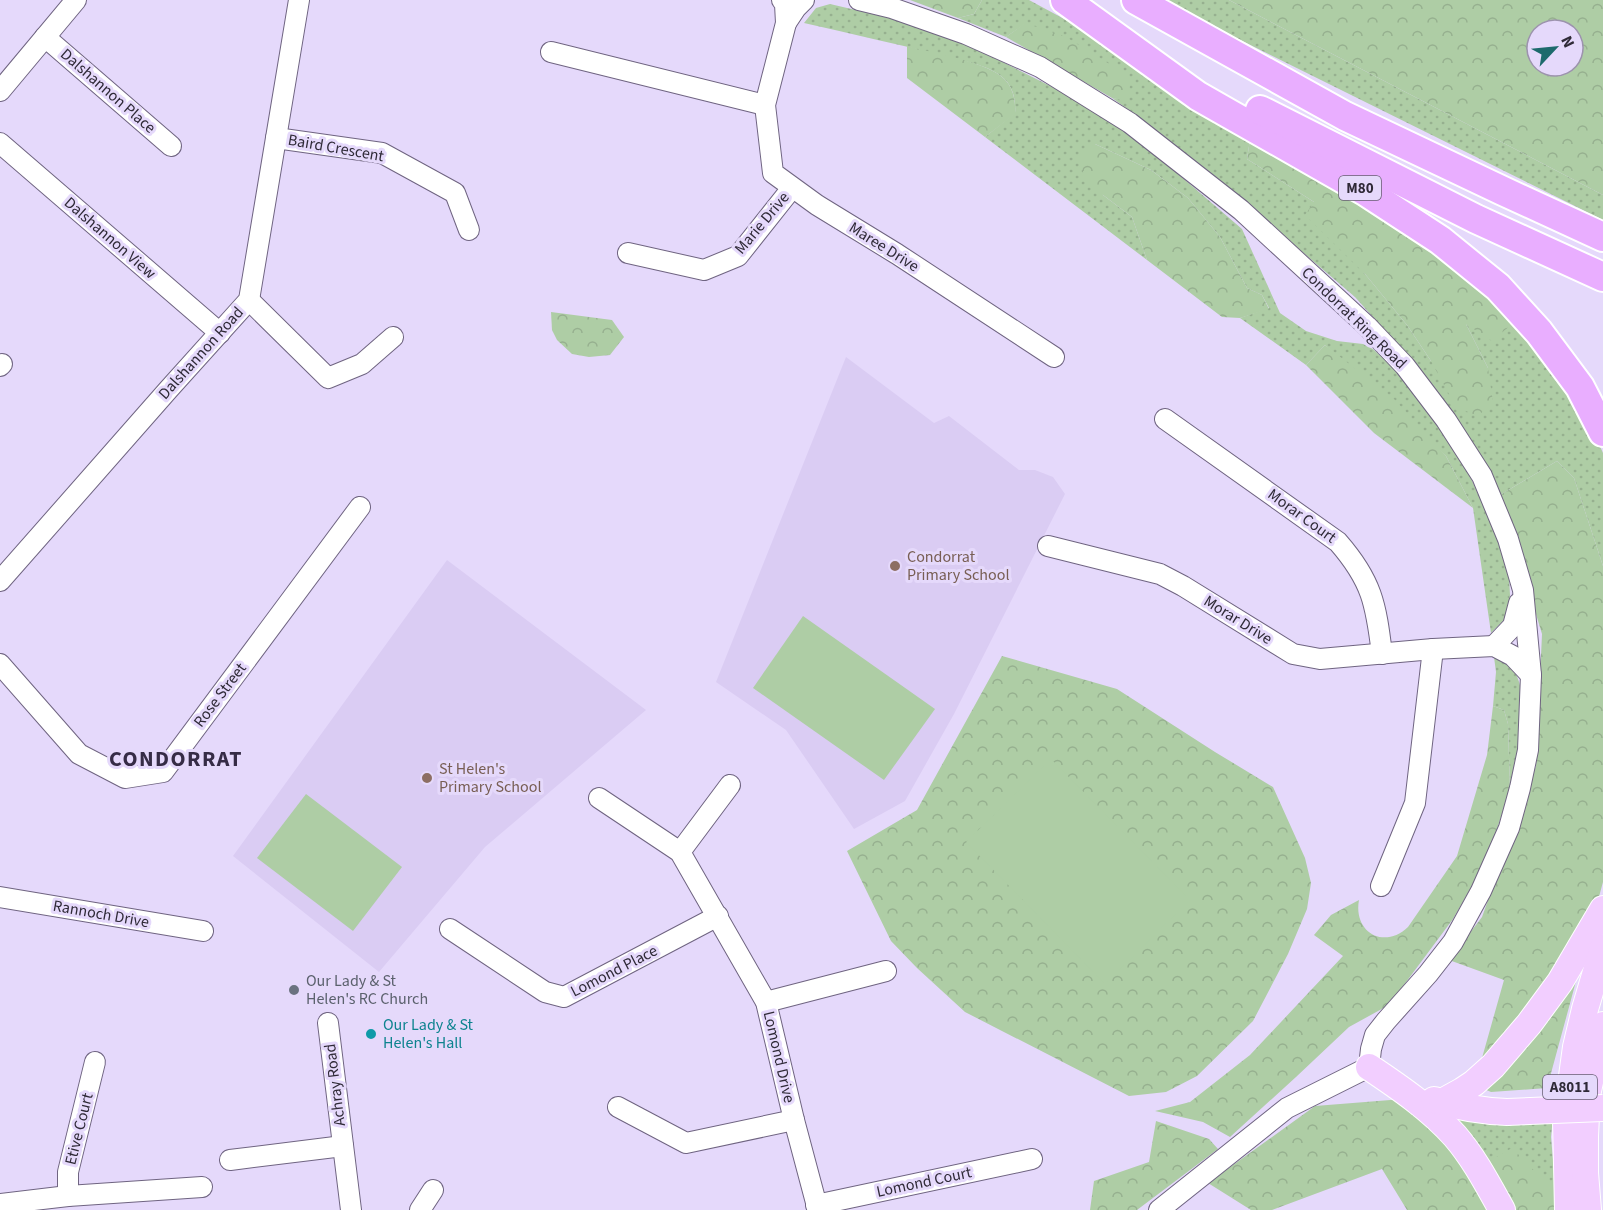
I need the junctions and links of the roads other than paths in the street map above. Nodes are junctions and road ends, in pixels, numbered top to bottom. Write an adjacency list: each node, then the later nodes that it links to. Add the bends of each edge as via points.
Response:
1 (76, 0): 10 (street)
2 (299, 0): 14 (street, Dalshannon Road)
3 (782, 0): 9 (street, Maree Drive)
4 (804, 0): 9 (street)
5 (859, 0): 31 (street, Condorrat Ring Road, via 966,34 1040,67 1130,123 1241,210 1367,326 1405,366 1446,420 1482,476 1508,539)
6 (1065, 0): 27 (highway, M80, via 1198,96 1365,191 1440,240 1498,287 1539,332 1580,387)
7 (1074, 0): 21 (highway, M80, via 1264,112 1476,219)
8 (1137, 0): 19 (highway, via 1345,116)
9 (786, 23): 13 (street, Maree Drive)
10 (45, 37): 12 (street); 16 (street, Dalshannon Place)
11 (551, 52): 13 (street)
12 (0, 91)
13 (765, 105): 17 (street, Maree Drive, via 773,173)
14 (276, 138): 18 (street, Baird Crescent, via 382,153 455,193); 22 (street, Dalshannon Road)
15 (0, 143): 23 (street, Dalshannon View)
16 (171, 146)
17 (792, 188): 20 (street, Marie Drive, via 738,256 704,270); 25 (street, Maree Drive)
18 (470, 230)
19 (1603, 237)
20 (628, 253)
21 (1603, 277)
22 (249, 300): 23 (street, Dalshannon Road); 24 (street, via 328,378 362,364)
23 (220, 333): 30 (street, Dalshannon Road)
24 (393, 337)
25 (1054, 357)
26 (1165, 419): 34 (street, Morar Court, via 1338,542 1369,586)
27 (1603, 432)
28 (360, 507): 35 (street, Rose Street, via 163,772 125,778 79,754)
29 (1048, 546): 34 (street, Morar Drive, via 1160,574 1293,654 1320,659)
30 (0, 581)
31 (1523, 590): 32 (street, via 1513,626); 36 (street, Condorrat Ring Road)
32 (1494, 646): 33 (street, Morar Drive); 36 (street, via 1513,656)
33 (1433, 649): 34 (street, Morar Drive); 40 (street, via 1415,802)
34 (1382, 654)
35 (0, 664)
36 (1531, 675): 53 (street, Condorrat Ring Road, via 1528,750 1509,828 1453,942 1375,1035)
37 (730, 784): 39 (street)
38 (599, 798): 39 (street, Lomond Drive)
39 (680, 852): 43 (street, Lomond Drive)
40 (1381, 886)
41 (0, 897): 45 (street, Rannoch Drive)
42 (1603, 909): 55 (main road, via 1560,982 1529,1024 1474,1083)
43 (718, 916): 44 (street, Lomond Place, via 564,996 545,992); 48 (street, Lomond Drive)
44 (450, 928)
45 (203, 931)
46 (1603, 948): 71 (main road, A8011, via 1576,1047 1566,1120)
47 (886, 971): 48 (street)
48 (766, 1002): 58 (street, Lomond Drive)
49 (328, 1023): 59 (street, Achray Road)
50 (1603, 1025): 56 (main road, A8011)
51 (1603, 1054): 56 (main road)
52 (95, 1062): 64 (street, Etive Court, via 68,1172)
53 (1369, 1067): 54 (main road); 69 (street, via 1287,1108)
54 (1403, 1091): 55 (main road); 70 (main road, via 1456,1138)
55 (1442, 1102): 56 (main road, bridge, via 1507,1112)
56 (1595, 1102): 72 (main road, A8011, via 1585,1136)
57 (618, 1107): 58 (street, via 686,1143)
58 (794, 1120): 66 (street, Lomond Drive)
59 (343, 1146): 61 (street, Achray Road); 67 (street, Achray Road)
60 (1032, 1159): 66 (street, Lomond Court)
61 (230, 1160)
62 (202, 1187): 64 (street)
63 (433, 1190): 68 (street)
64 (68, 1196): 65 (street)
65 (0, 1204)
66 (817, 1207)
67 (351, 1210)
68 (420, 1210)
69 (1159, 1210)
70 (1502, 1210)
71 (1568, 1210)
72 (1588, 1210)

